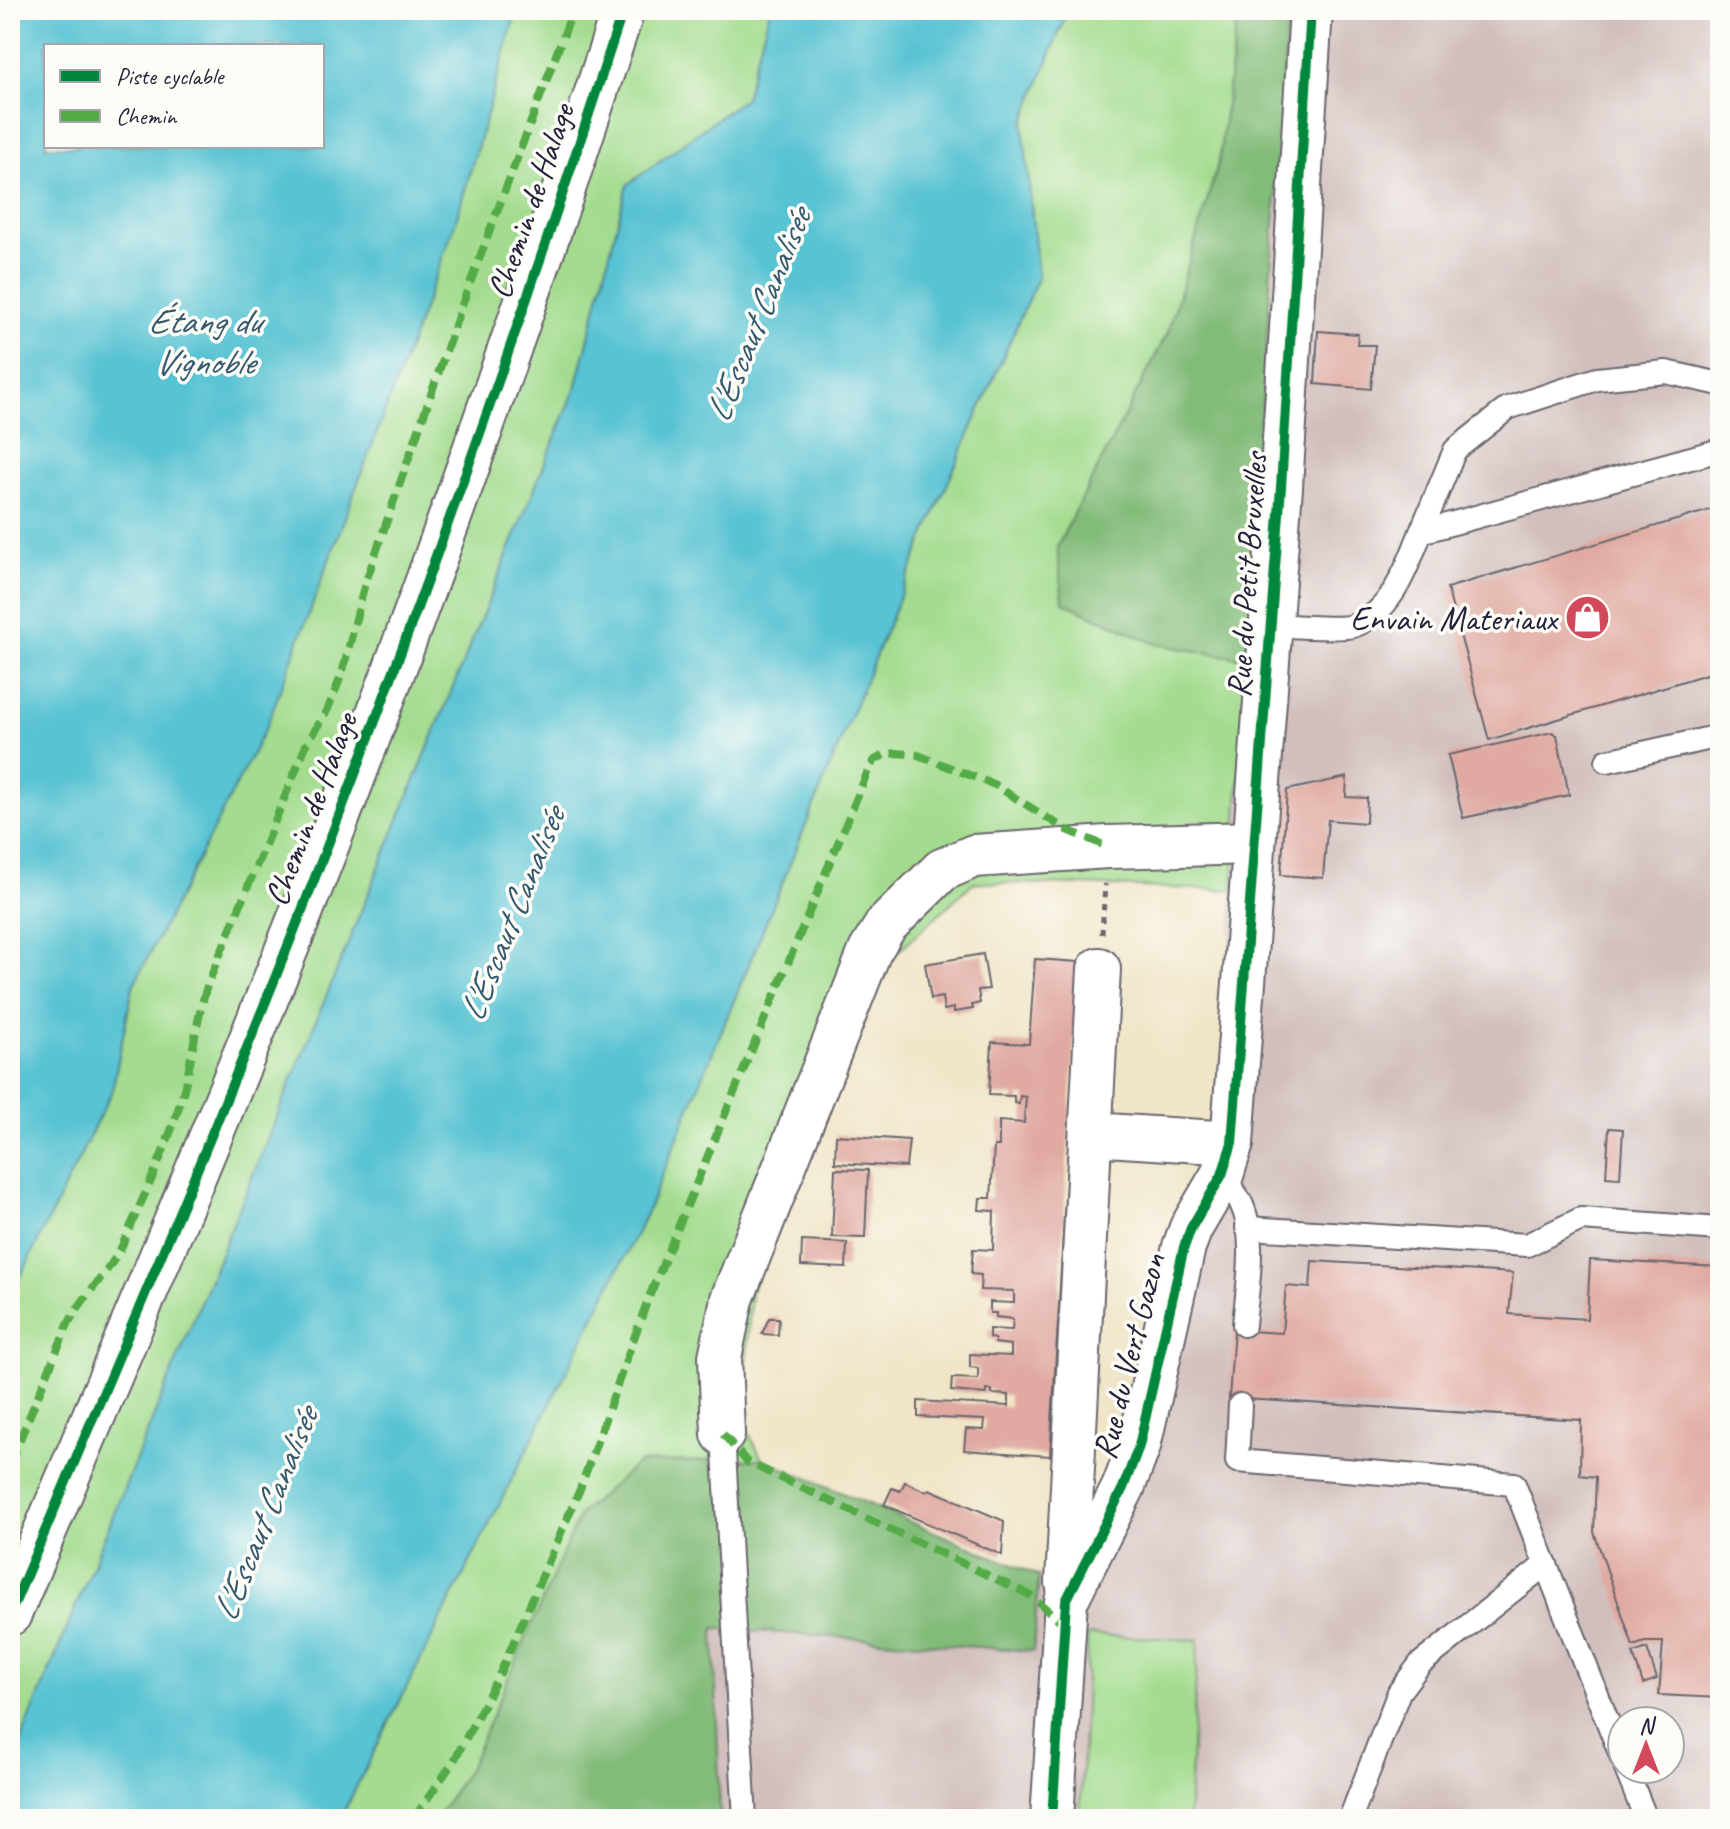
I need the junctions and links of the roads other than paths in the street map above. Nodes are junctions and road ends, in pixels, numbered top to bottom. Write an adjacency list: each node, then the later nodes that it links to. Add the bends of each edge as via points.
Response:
1 (623, 10): 20 (street, Chemin de Halage, via 569,177 344,803)
2 (1311, 10): 6 (street, Rue du Petit Bruxelles)
3 (1720, 384): 5 (lane, via 1666,372 1597,379 1508,408 1455,450)
4 (1720, 450): 5 (lane)
5 (1421, 532): 6 (lane, via 1402,580 1377,611 1352,627)
6 (1271, 625): 9 (street, Rue du Petit Bruxelles)
7 (1720, 736): 8 (lane)
8 (1607, 761)
9 (1254, 843): 12 (street, Rue du Petit Bruxelles); 17 (street, via 994,854 942,870 896,913 877,938 732,1299 720,1357)
10 (1099, 969): 11 (street, Rue du Vert Gazon)
11 (1091, 1134): 12 (street); 19 (street, Rue du Vert Gazon)
12 (1227, 1159): 13 (lane); 19 (street, Rue du Vert Gazon, via 1180,1260 1139,1446)
13 (1247, 1228): 14 (lane, via 1527,1245 1581,1219); 15 (lane)
14 (1720, 1229)
15 (1244, 1325)
16 (1240, 1405): 18 (lane, via 1237,1461 1514,1484)
17 (723, 1434): 23 (lane)
18 (1546, 1564): 21 (lane); 25 (lane, via 1409,1676)
19 (1066, 1601): 24 (street, Rue du Vert Gazon)
20 (10, 1614)
21 (1606, 1717)
22 (1632, 1785): 26 (lane)
23 (745, 1819)
24 (1052, 1819)
25 (1350, 1819)
26 (1646, 1819)

